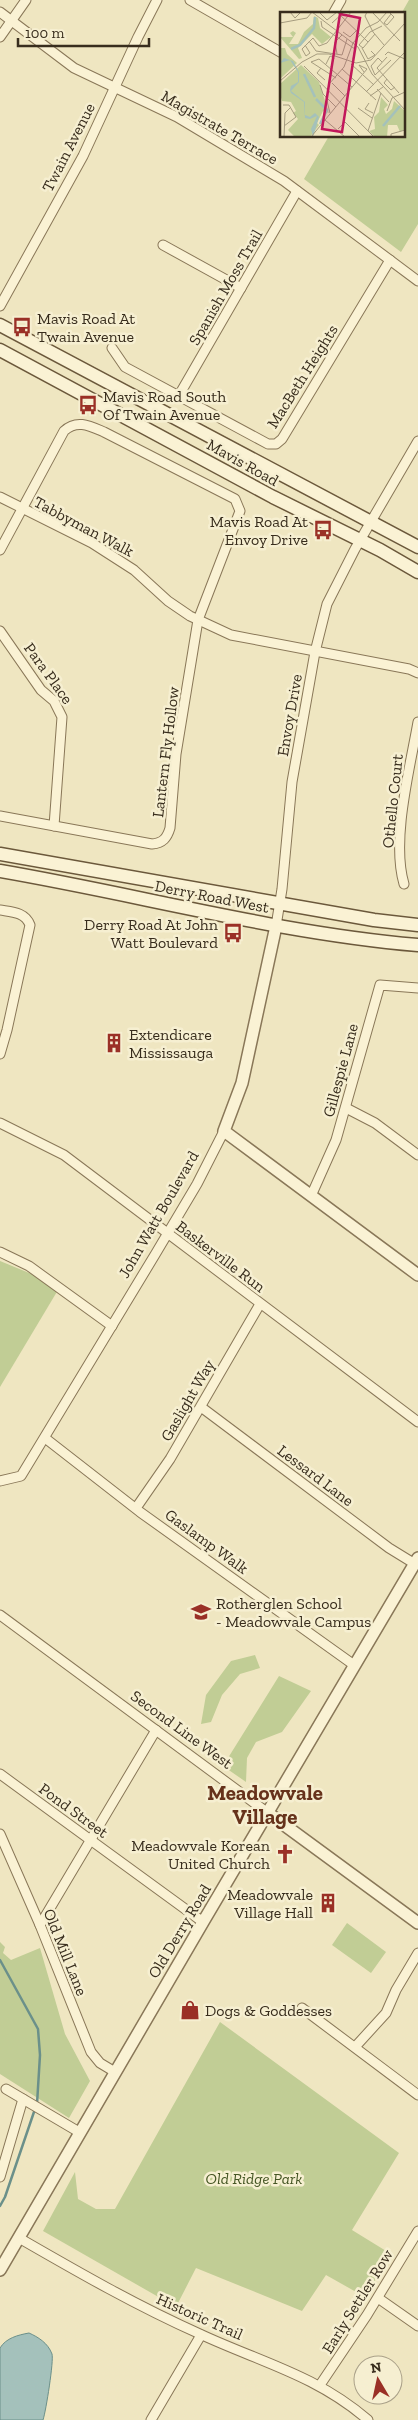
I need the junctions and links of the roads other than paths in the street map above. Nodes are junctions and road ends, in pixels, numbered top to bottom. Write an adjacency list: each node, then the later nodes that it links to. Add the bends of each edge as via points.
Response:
1 (26, 0): 7 (street)
2 (157, 0): 10 (street, Twain Avenue)
3 (190, 0): 9 (street)
4 (341, 0): 6 (street)
5 (0, 12): 7 (street, Magistrate Terrace)
6 (334, 12)
7 (12, 21): 8 (street); 10 (street, Magistrate Terrace, via 74,68)
8 (0, 37)
9 (280, 51)
10 (115, 86): 11 (street, Magistrate Terrace, via 177,117); 16 (street, Twain Avenue, via 83,156)
11 (297, 191): 13 (street, Magistrate Terrace); 15 (street, Spanish Moss Trail)
12 (163, 245): 15 (street)
13 (390, 260): 14 (street, Magistrate Terrace); 20 (street, MacBeth Heights, via 276,444 268,444)
14 (418, 281)
15 (241, 288): 20 (street, Spanish Moss Trail)
16 (0, 306)
17 (0, 325): 24 (main road, Mavis Road)
18 (112, 348): 20 (street, MacBeth Heights, via 125,367)
19 (0, 350): 25 (main road, Mavis Road, via 273,497)
20 (178, 398)
21 (418, 441): 24 (street, Envoy Drive)
22 (0, 497): 23 (street, Tabbyman Walk)
23 (22, 510): 27 (street); 29 (street, Tabbyman Walk, via 99,548 134,570 168,602); 29 (street, via 64,431 82,423 235,498 240,511)
24 (372, 522): 25 (street, Envoy Drive); 26 (main road, Mavis Road)
25 (360, 540): 28 (main road, Mavis Road); 31 (street, Envoy Drive, via 327,604)
26 (418, 547)
27 (0, 550)
28 (418, 572)
29 (198, 620): 31 (street, Tabbyman Walk, via 231,635); 35 (street, Lantern Fly Hollow, via 176,754 167,837 158,844 152,844)
30 (0, 631): 35 (street, Para Place, via 41,690 54,701 62,717)
31 (315, 652): 32 (street); 39 (street, Envoy Drive, via 292,782)
32 (418, 673)
33 (418, 722): 38 (street, Othello Court, via 404,805 400,867)
34 (0, 816): 35 (street, Lantern Fly Hollow)
35 (54, 826)
36 (0, 854): 39 (main road, Derry Road West)
37 (0, 871): 42 (main road, Derry Road West)
38 (404, 884)
39 (280, 903): 41 (main road, Derry Road West); 42 (street, Envoy Drive)
40 (0, 910): 45 (street, via 19,913 27,918 30,925)
41 (418, 925)
42 (276, 926): 43 (main road, Derry Road West); 48 (street, John Watt Boulevard, via 242,1083)
43 (418, 945)
44 (418, 988): 46 (street, Gillespie Lane, via 380,985)
45 (0, 1054)
46 (346, 1108): 49 (street, via 374,1123); 50 (street, Gillespie Lane, via 336,1140)
47 (0, 1123): 51 (street, Baskerville Run, via 64,1155)
48 (224, 1131): 50 (street); 51 (street, John Watt Boulevard)
49 (418, 1155)
50 (311, 1196): 53 (street)
51 (167, 1234): 54 (street, Baskerville Run); 55 (street, John Watt Boulevard)
52 (0, 1252): 55 (street, via 29,1266)
53 (418, 1275)
54 (260, 1304): 56 (street, Gaslight Way); 57 (street, Baskerville Run)
55 (112, 1326): 58 (street, John Watt Boulevard)
56 (201, 1407): 60 (street, Gaslight Way); 61 (street, Lessard Lane, via 389,1548)
57 (418, 1422)
58 (45, 1438): 59 (street, John Watt Boulevard, via 21,1476); 60 (street, Gaslamp Walk)
59 (0, 1481)
60 (136, 1508): 63 (street, Gaslamp Walk)
61 (416, 1561): 63 (street, Old Derry Road)
62 (0, 1614): 64 (street, Second Line West)
63 (354, 1665): 66 (street, Old Derry Road)
64 (156, 1730): 66 (street, Second Line West); 68 (street)
65 (0, 1774): 68 (street, Pond Street)
66 (268, 1813): 69 (street, Old Derry Road); 70 (street, Second Line West)
67 (0, 1834): 71 (street, Old Mill Lane)
68 (90, 1841): 69 (street, Pond Street); 71 (street)
69 (203, 1922): 75 (street, Old Derry Road)
70 (418, 1923)
71 (40, 1925): 75 (street, Old Mill Lane, via 91,2052 100,2063)
72 (418, 1953): 74 (street, via 386,2013)
73 (302, 2008): 74 (street)
74 (356, 2047): 77 (street)
75 (115, 2072): 79 (street, Old Derry Road)
76 (6, 2089): 78 (street)
77 (418, 2095)
78 (26, 2101): 79 (street); 80 (street)
79 (79, 2132): 82 (street, Old Derry Road)
80 (0, 2178)
81 (418, 2231): 84 (street, Early Settler Row)
82 (19, 2238): 83 (street, Old Derry Road); 86 (street, Historic Trail, via 112,2292)
83 (0, 2270)
84 (378, 2298): 85 (street); 87 (street, Early Settler Row)
85 (418, 2326)
86 (201, 2335): 87 (street, Historic Trail); 88 (street)
87 (320, 2385): 89 (street, Historic Trail)
88 (151, 2420)
89 (368, 2420)

